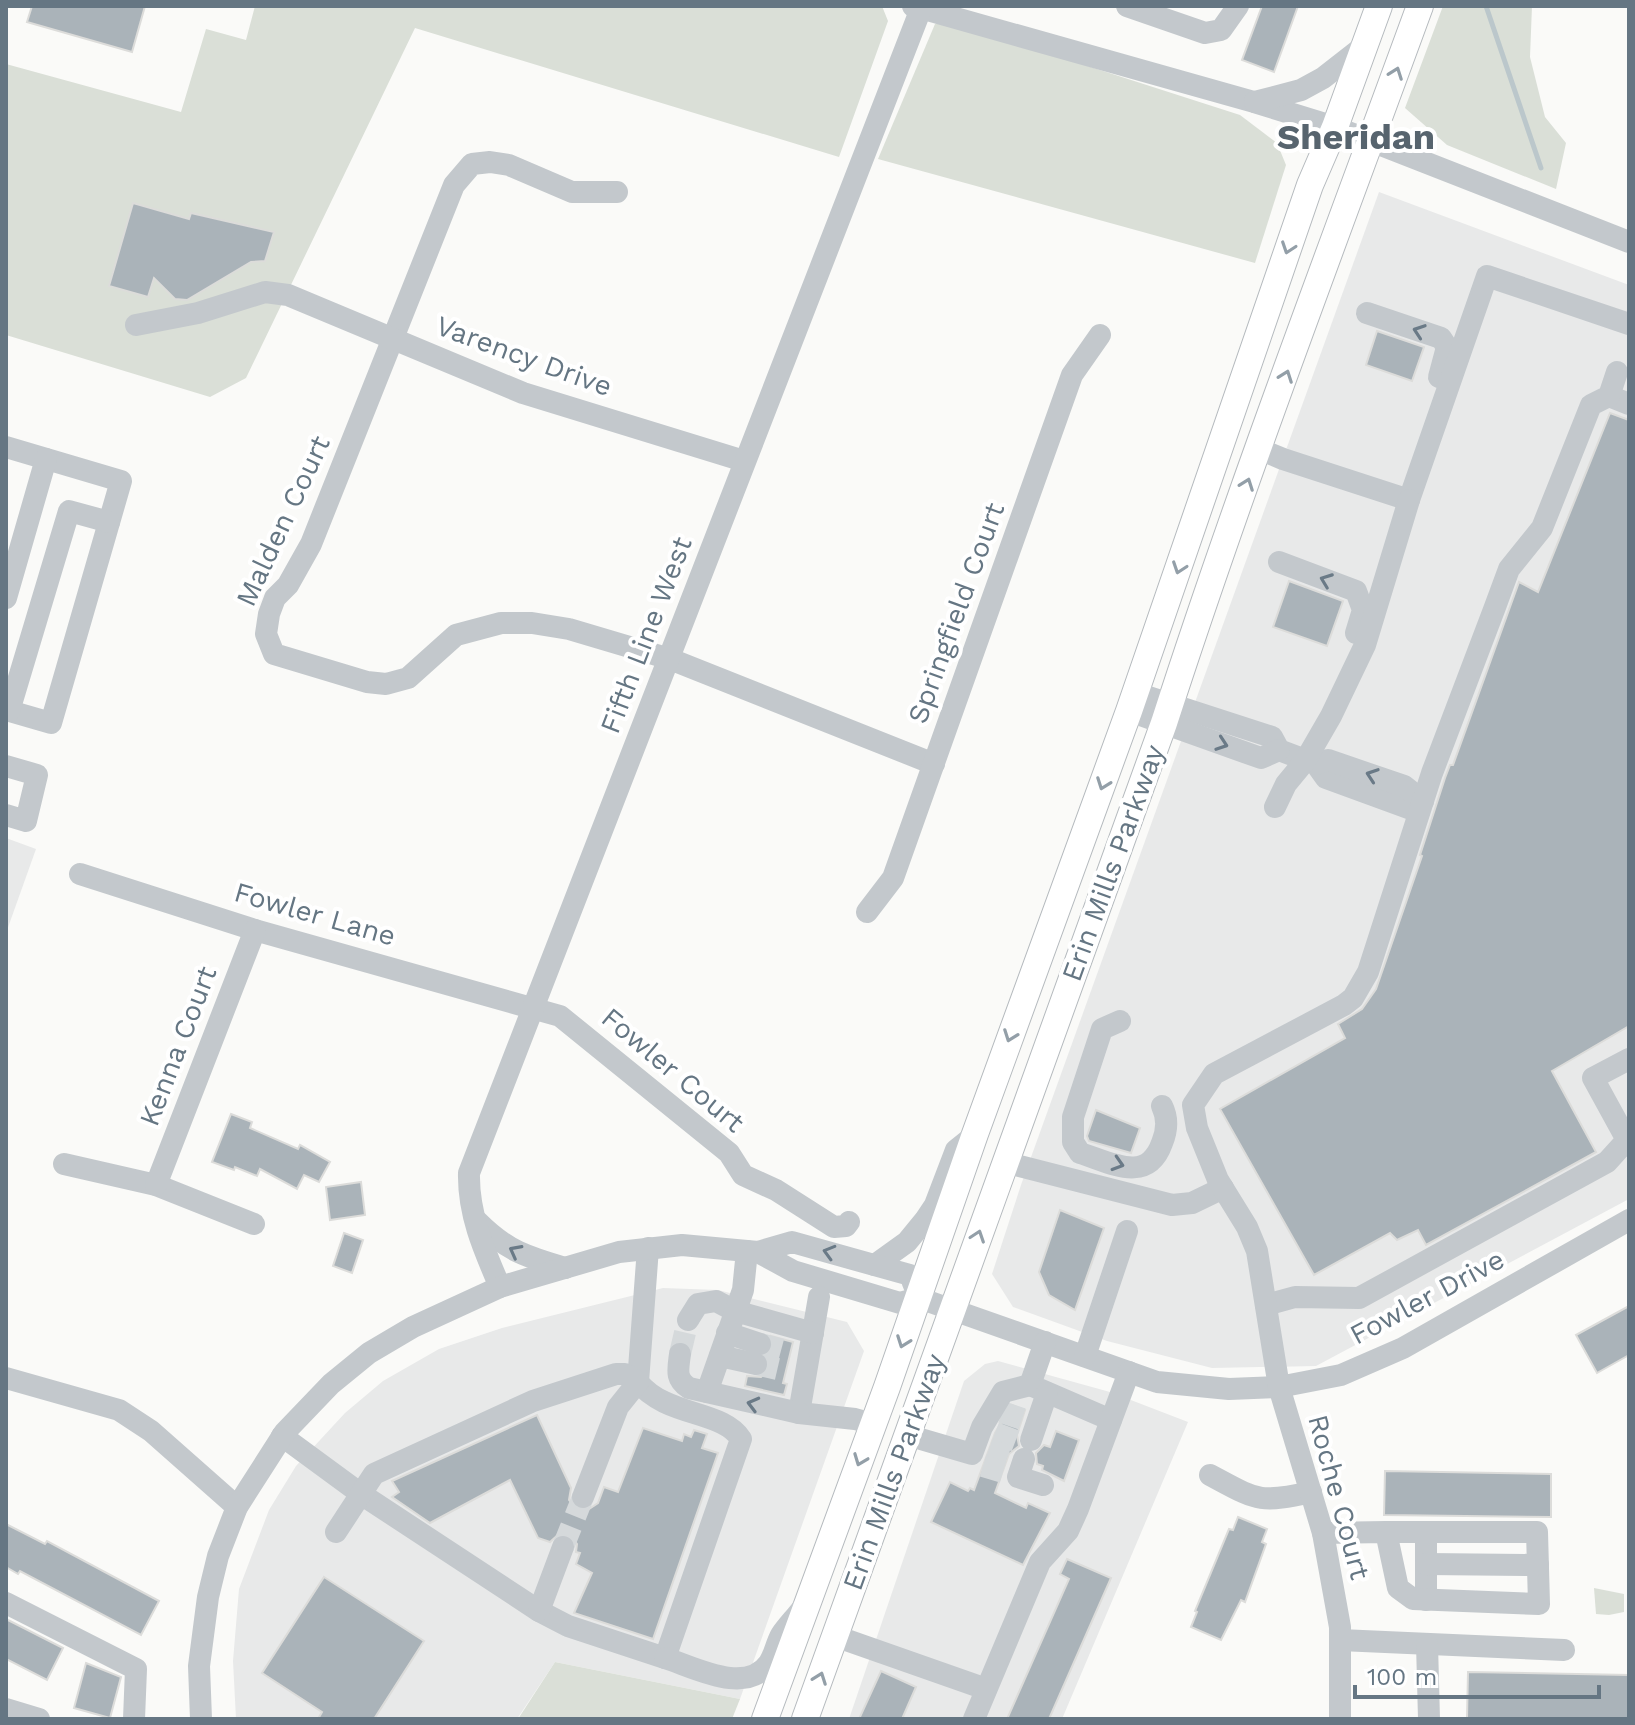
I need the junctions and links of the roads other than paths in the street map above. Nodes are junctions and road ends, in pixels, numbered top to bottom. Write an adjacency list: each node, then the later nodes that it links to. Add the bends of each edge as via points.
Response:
1 (1127, 6): 2 (street, via 1205,33 1221,30)
2 (1238, 6)
3 (1379, 6): 6 (main road, Erin Mills Parkway)
4 (1420, 6): 9 (main road, Erin Mills Parkway, one-way to 4)
5 (919, 7): 7 (street); 23 (street, Fifth Line West)
6 (1364, 46): 7 (street, via 1301,90); 8 (main road, Erin Mills Parkway)
7 (1254, 102): 8 (street)
8 (1335, 127): 9 (street); 30 (main road, Erin Mills Parkway, one-way to 30, via 1310,185)
9 (1371, 140): 11 (street); 21 (main road, Erin Mills Parkway, one-way to 9)
10 (617, 192): 16 (street, Malden Court, via 572,192 509,165 472,164 454,185)
11 (1629, 242)
12 (1367, 313): 19 (street, one-way to 12, via 1447,347 1441,338)
13 (1629, 324): 24 (street, via 1487,276)
14 (136, 325): 16 (street, Varency Drive, via 265,292 288,295)
15 (1100, 335): 34 (street, Springfield Court, via 1072,375)
16 (394, 339): 23 (street, Varency Drive, via 523,393); 28 (street, Malden Court, via 311,544 275,598 266,634 274,654 386,684 408,678 456,635 516,623 569,629)
17 (1617, 372): 18 (street)
18 (1619, 400): 36 (street, via 1591,405 1542,528 1509,569)
19 (1416, 442)
20 (6, 447): 22 (street)
21 (1259, 449): 24 (street); 32 (main road, Erin Mills Parkway, one-way to 21)
22 (46, 459): 25 (street, via 121,481); 27 (street)
23 (744, 461): 28 (street, Fifth Line West)
24 (1409, 500): 29 (street, via 1378,608)
25 (109, 522): 31 (street, via 69,511); 31 (street, via 51,723)
26 (1279, 562): 29 (street, one-way to 26, via 1342,678 1363,610 1361,599 1356,591)
27 (6, 598)
28 (670, 659): 34 (street); 42 (street, Fifth Line West)
29 (1347, 685): 33 (street)
30 (1132, 702): 32 (street); 46 (main road, Erin Mills Parkway, one-way to 46)
31 (7, 710)
32 (1167, 714): 33 (street, via 1272,737 1279,750); 47 (main road, Erin Mills Parkway)
33 (1311, 762): 36 (street, via 1326,778); 37 (street, via 1286,784)
34 (934, 764): 40 (street, Springfield Court, via 893,878)
35 (6, 766): 38 (street, via 37,775 26,821)
36 (1421, 806): 50 (street, Roche Court, via 1368,972 1353,998 1214,1074 1193,1105 1197,1128)
37 (1275, 807)
38 (6, 815)
39 (80, 874): 41 (street, Fowler Lane)
40 (867, 912)
41 (255, 930): 42 (street, Fowler Lane); 49 (street, Kenna Court)
42 (536, 1007): 51 (street, Fifth Line West, via 469,1173); 53 (street, Fowler Court, via 572,1025 729,1153 743,1175 834,1227)
43 (1120, 1021): 45 (street, one-way to 45, via 1102,1029 1073,1117 1073,1142 1080,1153 1134,1169 1149,1165 1166,1132)
44 (1629, 1059): 63 (street, via 1593,1078 1627,1140 1607,1162 1359,1298 1295,1297)
45 (1162, 1106)
46 (975, 1134): 58 (street, via 956,1150 925,1220 907,1242); 62 (main road, Erin Mills Parkway)
47 (1004, 1162): 50 (street, via 1172,1205 1192,1203); 64 (main road, Erin Mills Parkway, one-way to 47)
48 (64, 1164): 49 (street)
49 (156, 1185): 54 (street)
50 (1223, 1188): 63 (street, Roche Court, via 1257,1251)
51 (474, 1219): 59 (street, one-way to 51, via 521,1255); 60 (street, Fifth Line West)
52 (1629, 1220): 76 (street, Fowler Drive, via 1403,1348 1341,1375)
53 (849, 1222)
54 (254, 1224)
55 (1127, 1231): 72 (street)
56 (648, 1248): 57 (street); 59 (street); 75 (street)
57 (752, 1251): 58 (street, one-way to 57, via 792,1242); 62 (street, via 793,1271 891,1301); 65 (street)
58 (875, 1265): 62 (street, via 910,1275)
59 (565, 1268): 60 (street)
60 (500, 1287): 83 (street, via 369,1353)
61 (819, 1297): 68 (street)
62 (919, 1298): 64 (street, Fowler Drive); 81 (main road, Erin Mills Parkway, one-way to 81)
63 (1266, 1305): 76 (street, Roche Court)
64 (953, 1310): 69 (street, Fowler Drive); 82 (main road, Erin Mills Parkway)
65 (735, 1311): 66 (street, via 707,1301 698,1304); 67 (street); 68 (street)
66 (688, 1320)
67 (727, 1333): 71 (street); 71 (street, via 758,1354)
68 (813, 1333): 79 (street, via 798,1364)
69 (1045, 1342): 72 (street, Fowler Drive); 77 (street)
70 (680, 1354): 78 (street, via 680,1382)
71 (720, 1356): 78 (street)
72 (1085, 1356): 73 (street, Fowler Drive)
73 (1129, 1372): 76 (street, Fowler Drive, via 1157,1382 1229,1389); 80 (street)
74 (6, 1378): 90 (street, via 119,1410 151,1431)
75 (638, 1382): 88 (street, via 616,1374 533,1401 374,1474); 89 (street, via 618,1407); 106 (street, via 658,1400 726,1425 741,1439)
76 (1279, 1387): 87 (street, Roche Court)
77 (1039, 1389): 80 (street); 84 (street); 84 (street, via 1003,1392)
78 (707, 1392): 79 (street, one-way to 78)
79 (799, 1413): 81 (street)
80 (1111, 1420): 107 (street, via 1068,1531 1040,1562)
81 (873, 1424): 99 (main road, Erin Mills Parkway, one-way to 99)
82 (907, 1435): 84 (street); 102 (main road, Erin Mills Parkway)
83 (282, 1436): 88 (street); 90 (street)
84 (1004, 1444): 86 (street)
85 (1210, 1475): 87 (street, via 1255,1499)
86 (1043, 1485)
87 (1311, 1492): 94 (street, Roche Court)
88 (361, 1494): 91 (street); 101 (street)
89 (583, 1497)
90 (237, 1507): 111 (street, via 208,1597 199,1666)
91 (336, 1532)
92 (1386, 1532): 93 (street); 94 (street); 98 (street, via 1398,1588 1413,1599)
93 (1426, 1532): 96 (street); 97 (street, via 1537,1532)
94 (1323, 1533): 103 (street, Roche Court)
95 (563, 1547): 101 (street)
96 (1426, 1564): 97 (street); 98 (street)
97 (1538, 1565): 98 (street, via 1539,1604)
98 (1426, 1600)
99 (808, 1602): 106 (street, via 781,1636 765,1668 750,1677 727,1677); 112 (main road, Erin Mills Parkway)
100 (6, 1603): 110 (street, via 136,1669)
101 (539, 1611): 106 (street)
102 (835, 1636): 107 (street); 113 (main road, Erin Mills Parkway, one-way to 102)
103 (1340, 1640): 104 (street); 115 (street, Roche Court)
104 (1427, 1644): 105 (street); 116 (street)
105 (1564, 1650)
106 (665, 1658)
107 (986, 1689): 114 (street)
108 (6, 1709): 109 (street)
109 (39, 1719)
110 (134, 1719)
111 (201, 1719)
112 (765, 1719)
113 (805, 1719)
114 (974, 1719)
115 (1341, 1719)
116 (1429, 1719)

